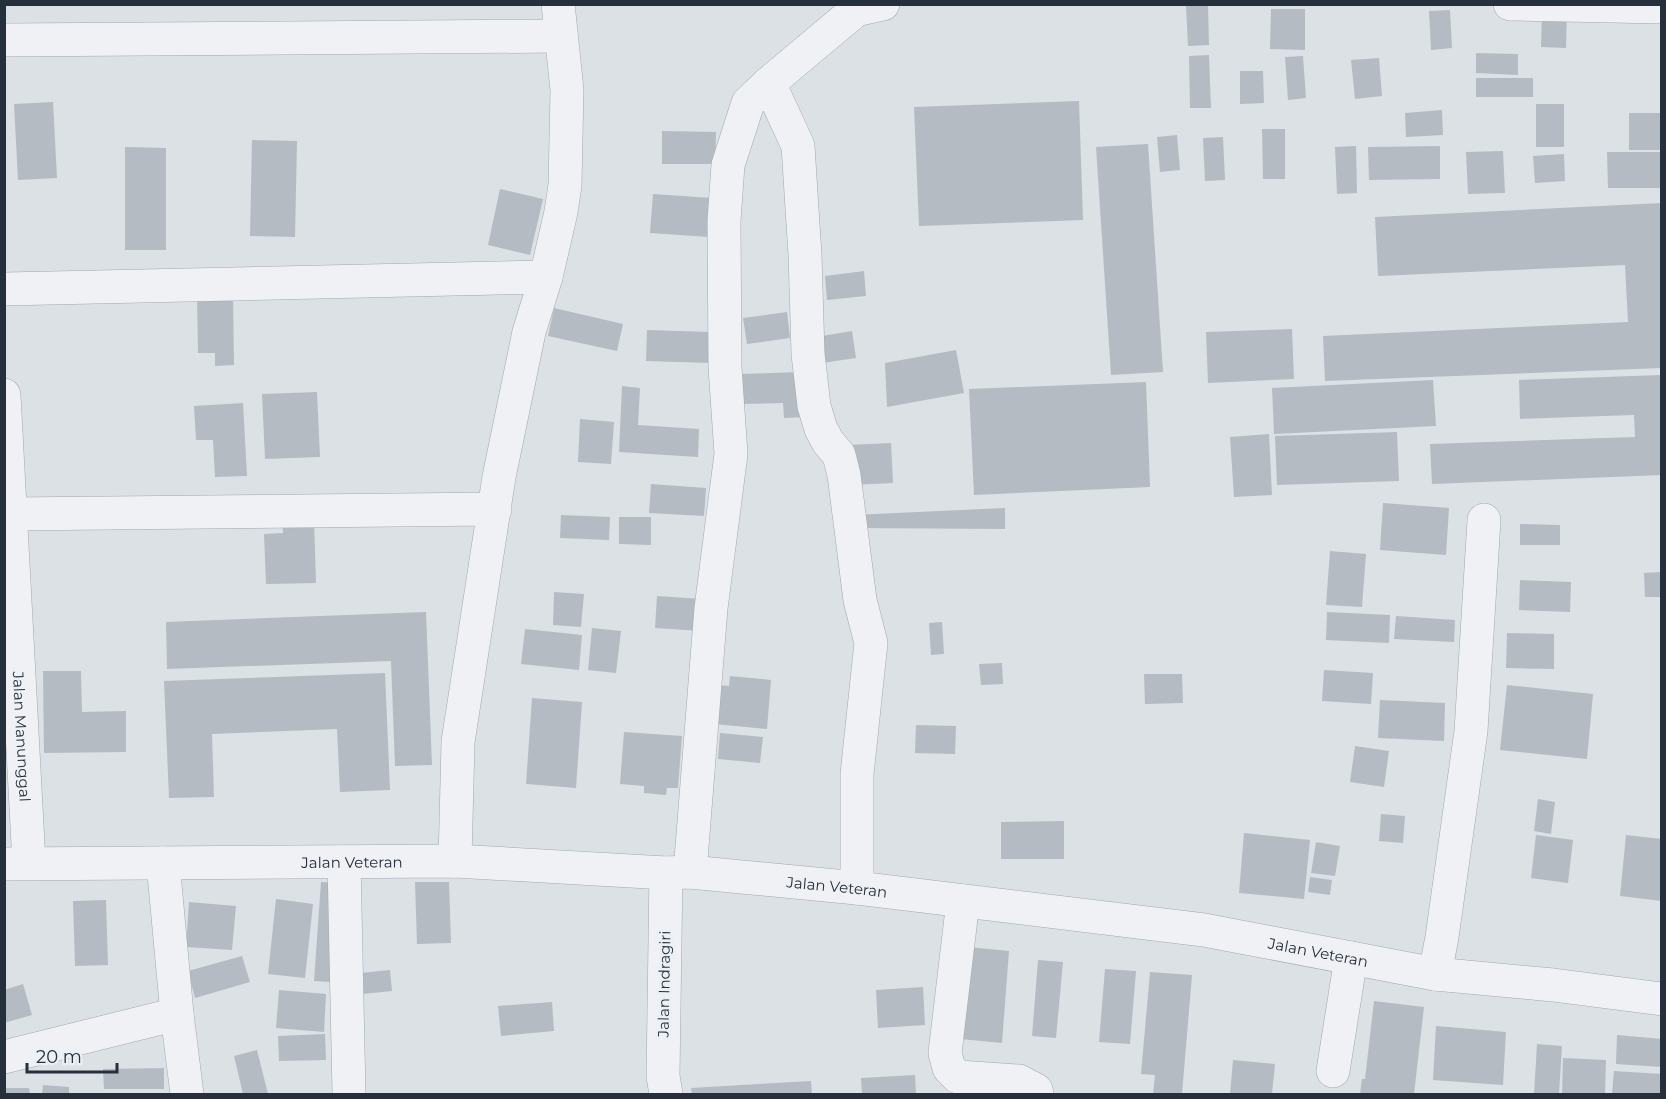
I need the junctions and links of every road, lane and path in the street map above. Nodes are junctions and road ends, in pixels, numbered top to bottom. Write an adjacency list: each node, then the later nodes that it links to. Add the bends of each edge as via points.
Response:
1 (883, 4): 6 (street, Jalan Indragiri, via 856,10)
2 (1510, 4): 3 (street)
3 (1662, 7)
4 (560, 20): 5 (street); 7 (street, via 567,90 565,186)
5 (4, 40)
6 (769, 83): 17 (street, Jalan Indragiri, via 748,103 728,165 724,221 725,367 731,454); 18 (street, via 798,146 814,406 828,442 839,455 844,475 860,600 871,643 857,774)
7 (546, 277): 8 (street); 10 (street, via 529,332)
8 (5, 288)
9 (4, 395): 11 (street, Jalan Manunggal)
10 (495, 509): 11 (street); 13 (street, via 458,742)
11 (12, 513): 15 (street, Jalan Manunggal)
12 (1484, 520): 21 (street, via 1471,731)
13 (455, 861): 14 (street, Jalan Veteran); 17 (street, Jalan Veteran)
14 (344, 862): 16 (street, Jalan Veteran); 27 (street)
15 (17, 863): 16 (street, Jalan Veteran)
16 (163, 864): 23 (street)
17 (678, 872): 18 (street, Jalan Veteran); 28 (street, Jalan Indragiri, via 663,1076)
18 (858, 888): 19 (street, Jalan Veteran)
19 (963, 900): 20 (street, Jalan Veteran, via 1204,930); 29 (street, via 945,1053 949,1068 958,1077 1019,1081 1036,1090)
20 (1352, 958): 21 (street, Jalan Veteran); 25 (street)
21 (1435, 974): 22 (street, Jalan Veteran)
22 (1662, 999)
23 (177, 1014): 24 (street); 26 (street)
24 (4, 1057)
25 (1333, 1071)
26 (187, 1095)
27 (349, 1095)
28 (666, 1095)
29 (1037, 1095)

